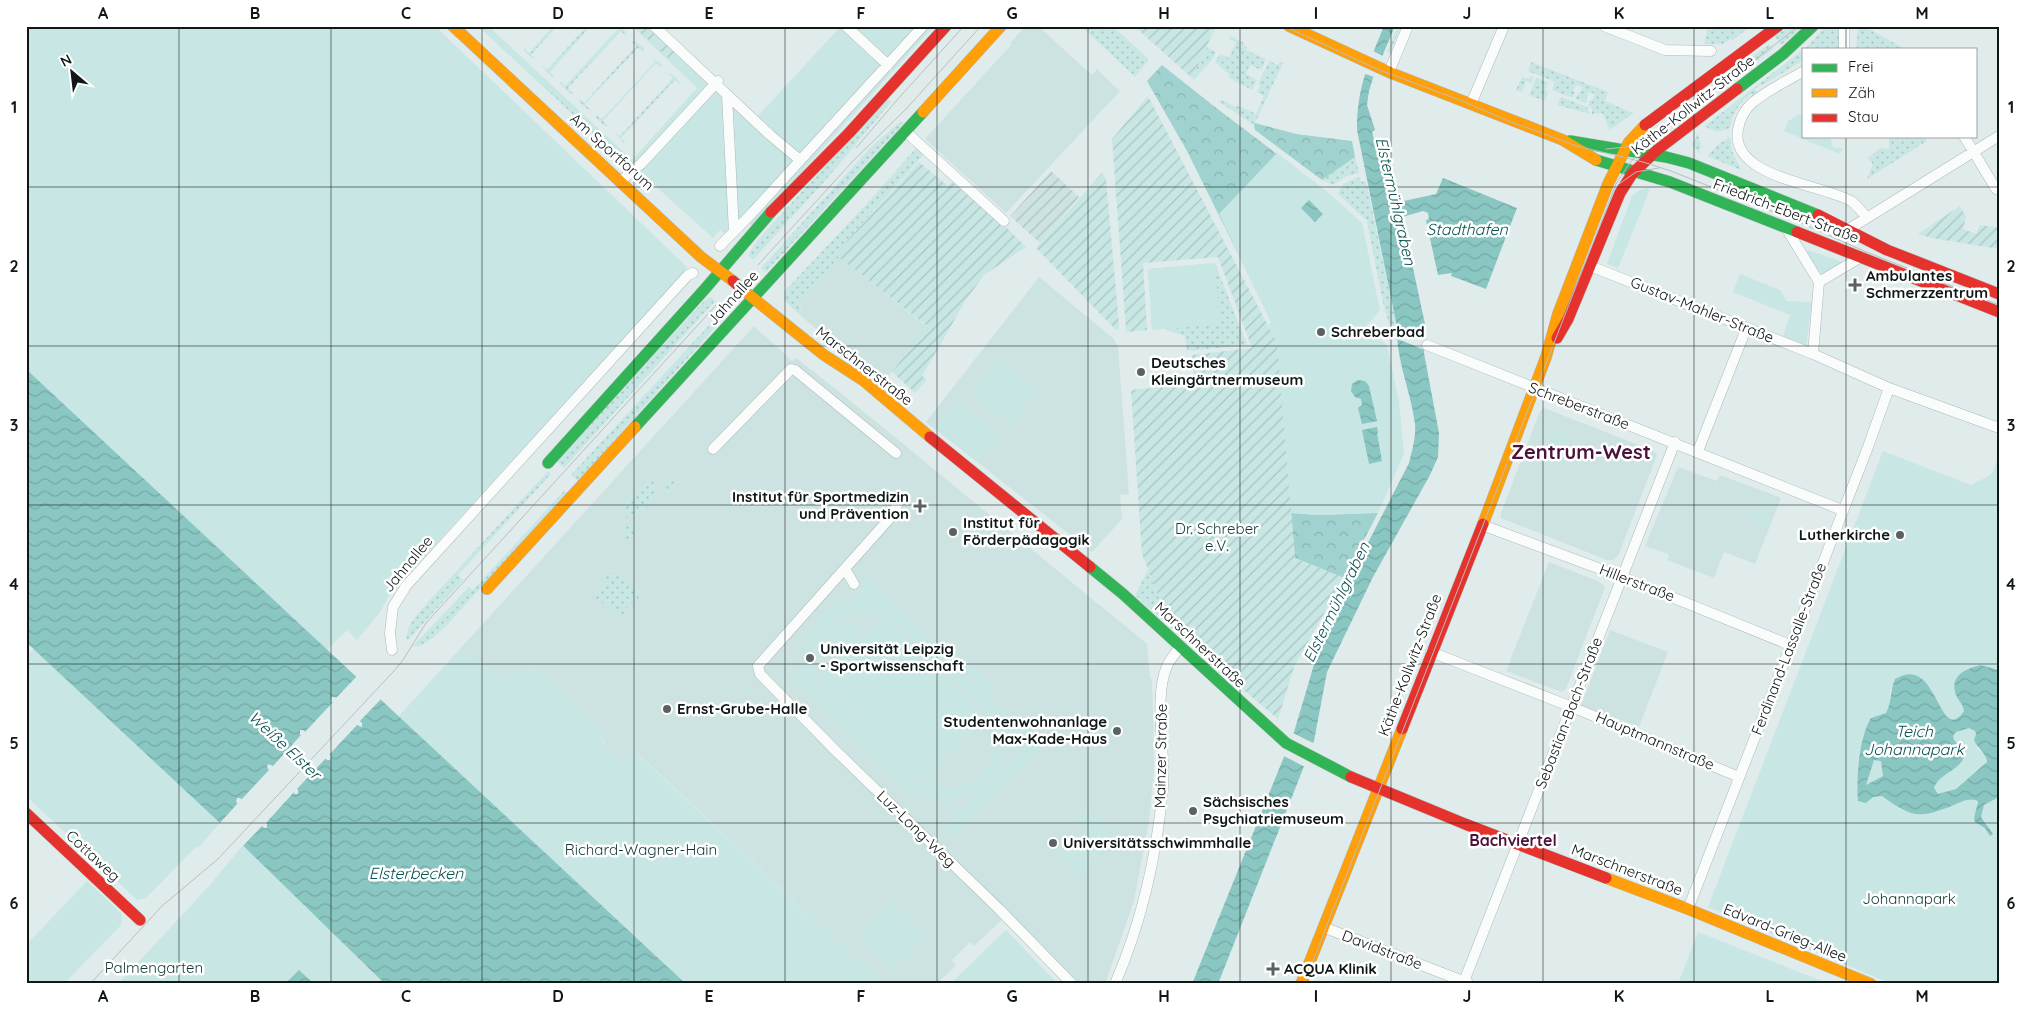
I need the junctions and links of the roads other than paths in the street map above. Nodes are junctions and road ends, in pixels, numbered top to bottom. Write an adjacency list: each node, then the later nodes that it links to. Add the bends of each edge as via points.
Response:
1 (453, 26): 32 (main road, Am Sportforum)
2 (654, 26): 19 (street)
3 (846, 26): 16 (street)
4 (923, 26): 16 (street)
5 (946, 26): 42 (main road, Jahnallee)
6 (1001, 26): 22 (main road, Jahnallee)
7 (1289, 26): 17 (main road, Friedrich-Ebert-Straße)
8 (1408, 26): 17 (street)
9 (1504, 26): 21 (street)
10 (1604, 26): 15 (street, via 1664,50)
11 (1778, 26): 26 (main road, Käthe-Kollwitz-Straße, via 1646,124)
12 (1813, 26): 28 (main road, Käthe-Kollwitz-Straße, via 1782,54)
13 (1844, 26): 14 (street)
14 (1844, 48)
15 (1711, 51)
16 (888, 65): 29 (street)
17 (1379, 67): 21 (main road, Friedrich-Ebert-Straße)
18 (1802, 72): 34 (street, Friedrich-Ebert-Straße, via 1752,103 1742,116 1737,133 1745,156 1753,164 1851,202)
19 (717, 83): 20 (street); 32 (street, via 642,164)
20 (727, 95): 29 (street); 38 (street)
21 (1471, 104): 25 (main road, Friedrich-Ebert-Straße)
22 (905, 131): 35 (street); 46 (main road, Jahnallee)
23 (1999, 136): 27 (street)
24 (1965, 138): 27 (street)
25 (1563, 140): 26 (main road, Friedrich-Ebert-Straße); 30 (main road, Friedrich-Ebert-Straße, via 1588,156)
26 (1624, 150): 28 (main road, Friedrich-Ebert-Straße); 30 (main road, Käthe-Kollwitz-Straße)
27 (1974, 152): 33 (street); 34 (street)
28 (1651, 155): 31 (main road, Käthe-Kollwitz-Straße); 37 (main road, Friedrich-Ebert-Straße, via 1689,163)
29 (800, 160): 38 (street)
30 (1616, 166): 31 (main road, Friedrich-Ebert-Straße); 51 (main road, Käthe-Kollwitz-Straße, via 1558,314)
31 (1634, 171): 36 (main road, Friedrich-Ebert-Straße); 41 (main road, Käthe-Kollwitz-Straße, via 1622,190)
32 (621, 182): 42 (main road, Am Sportforum)
33 (1999, 189)
34 (1867, 218): 37 (street)
35 (1004, 220)
36 (1786, 228): 40 (main road, Friedrich-Ebert-Straße); 44 (street)
37 (1849, 229): 45 (main road, Friedrich-Ebert-Straße, via 1888,250)
38 (734, 232): 39 (street)
39 (720, 246)
40 (1861, 257): 44 (street); 47 (main road, Friedrich-Ebert-Straße)
41 (1590, 266): 48 (street, Gustav-Mahler-Straße); 51 (main road, Käthe-Kollwitz-Straße, via 1568,319)
42 (720, 271): 46 (main road, Am Sportforum); 59 (main road, Jahnallee)
43 (694, 273): 64 (street, Jahnallee, via 688,275 641,321)
44 (1819, 282): 50 (street)
45 (1999, 294)
46 (753, 298): 68 (main road, Jahnallee); 70 (main road, Marschnerstraße, via 824,355 864,382 1123,594)
47 (1999, 312)
48 (1746, 329): 50 (street, Gustav-Mahler-Straße); 57 (street)
49 (1427, 345): 53 (street, Schreberstraße)
50 (1813, 354): 52 (street, Gustav-Mahler-Straße)
51 (1546, 357): 53 (main road, Käthe-Kollwitz-Straße)
52 (1889, 388): 54 (street, Gustav-Mahler-Straße); 61 (street, Ferdinand-Lassalle-Straße)
53 (1534, 389): 55 (street, Schreberstraße); 63 (main road, Käthe-Kollwitz-Straße)
54 (1999, 428)
55 (1675, 442): 57 (street, Schreberstraße); 66 (street, Sebastian-Bach-Straße)
56 (713, 449): 58 (street, via 791,369)
57 (1698, 451): 61 (street, Schreberstraße)
58 (896, 453)
59 (548, 463)
60 (896, 505): 65 (street, via 890,518)
61 (1842, 510): 69 (street, Ferdinand-Lassalle-Straße)
62 (447, 524): 64 (street, Jahnallee)
63 (1482, 525): 66 (street, Hillerstraße); 72 (main road, Käthe-Kollwitz-Straße)
64 (456, 532): 71 (street, Jahnallee, via 406,586 392,607)
65 (844, 570): 67 (street); 82 (street, Luz-Long-Weg, via 758,666 760,674)
66 (1622, 577): 69 (street, Hillerstraße); 73 (street, Sebastian-Bach-Straße)
67 (854, 584)
68 (487, 589)
69 (1790, 645): 74 (street, Ferdinand-Lassalle-Straße)
70 (1180, 647): 75 (main road, Marschnerstraße, via 1286,743); 83 (street, Mainzer Straße, via 1168,665 1162,686 1163,786 1153,861 1143,906)
71 (392, 650)
72 (1431, 652): 73 (street, Hauptmannstraße); 75 (main road, Käthe-Kollwitz-Straße)
73 (1572, 707): 74 (street, Hauptmannstraße); 77 (street, Sebastian-Bach-Straße)
74 (1739, 777): 78 (street, Ferdinand-Lassalle-Straße)
75 (1378, 789): 77 (main road, Marschnerstraße); 80 (main road, Käthe-Kollwitz-Straße)
76 (26, 813): 79 (main road, Cottaweg)
77 (1518, 844): 78 (main road, Marschnerstraße); 81 (street, Sebastian-Bach-Straße)
78 (1688, 909): 85 (main road, Edvard-Grieg-Allee)
79 (140, 920)
80 (1323, 927): 81 (street, Davidstraße); 84 (main road, Käthe-Kollwitz-Straße)
81 (1465, 983)
82 (1072, 984)
83 (1115, 984)
84 (1301, 984)
85 (1871, 984)

